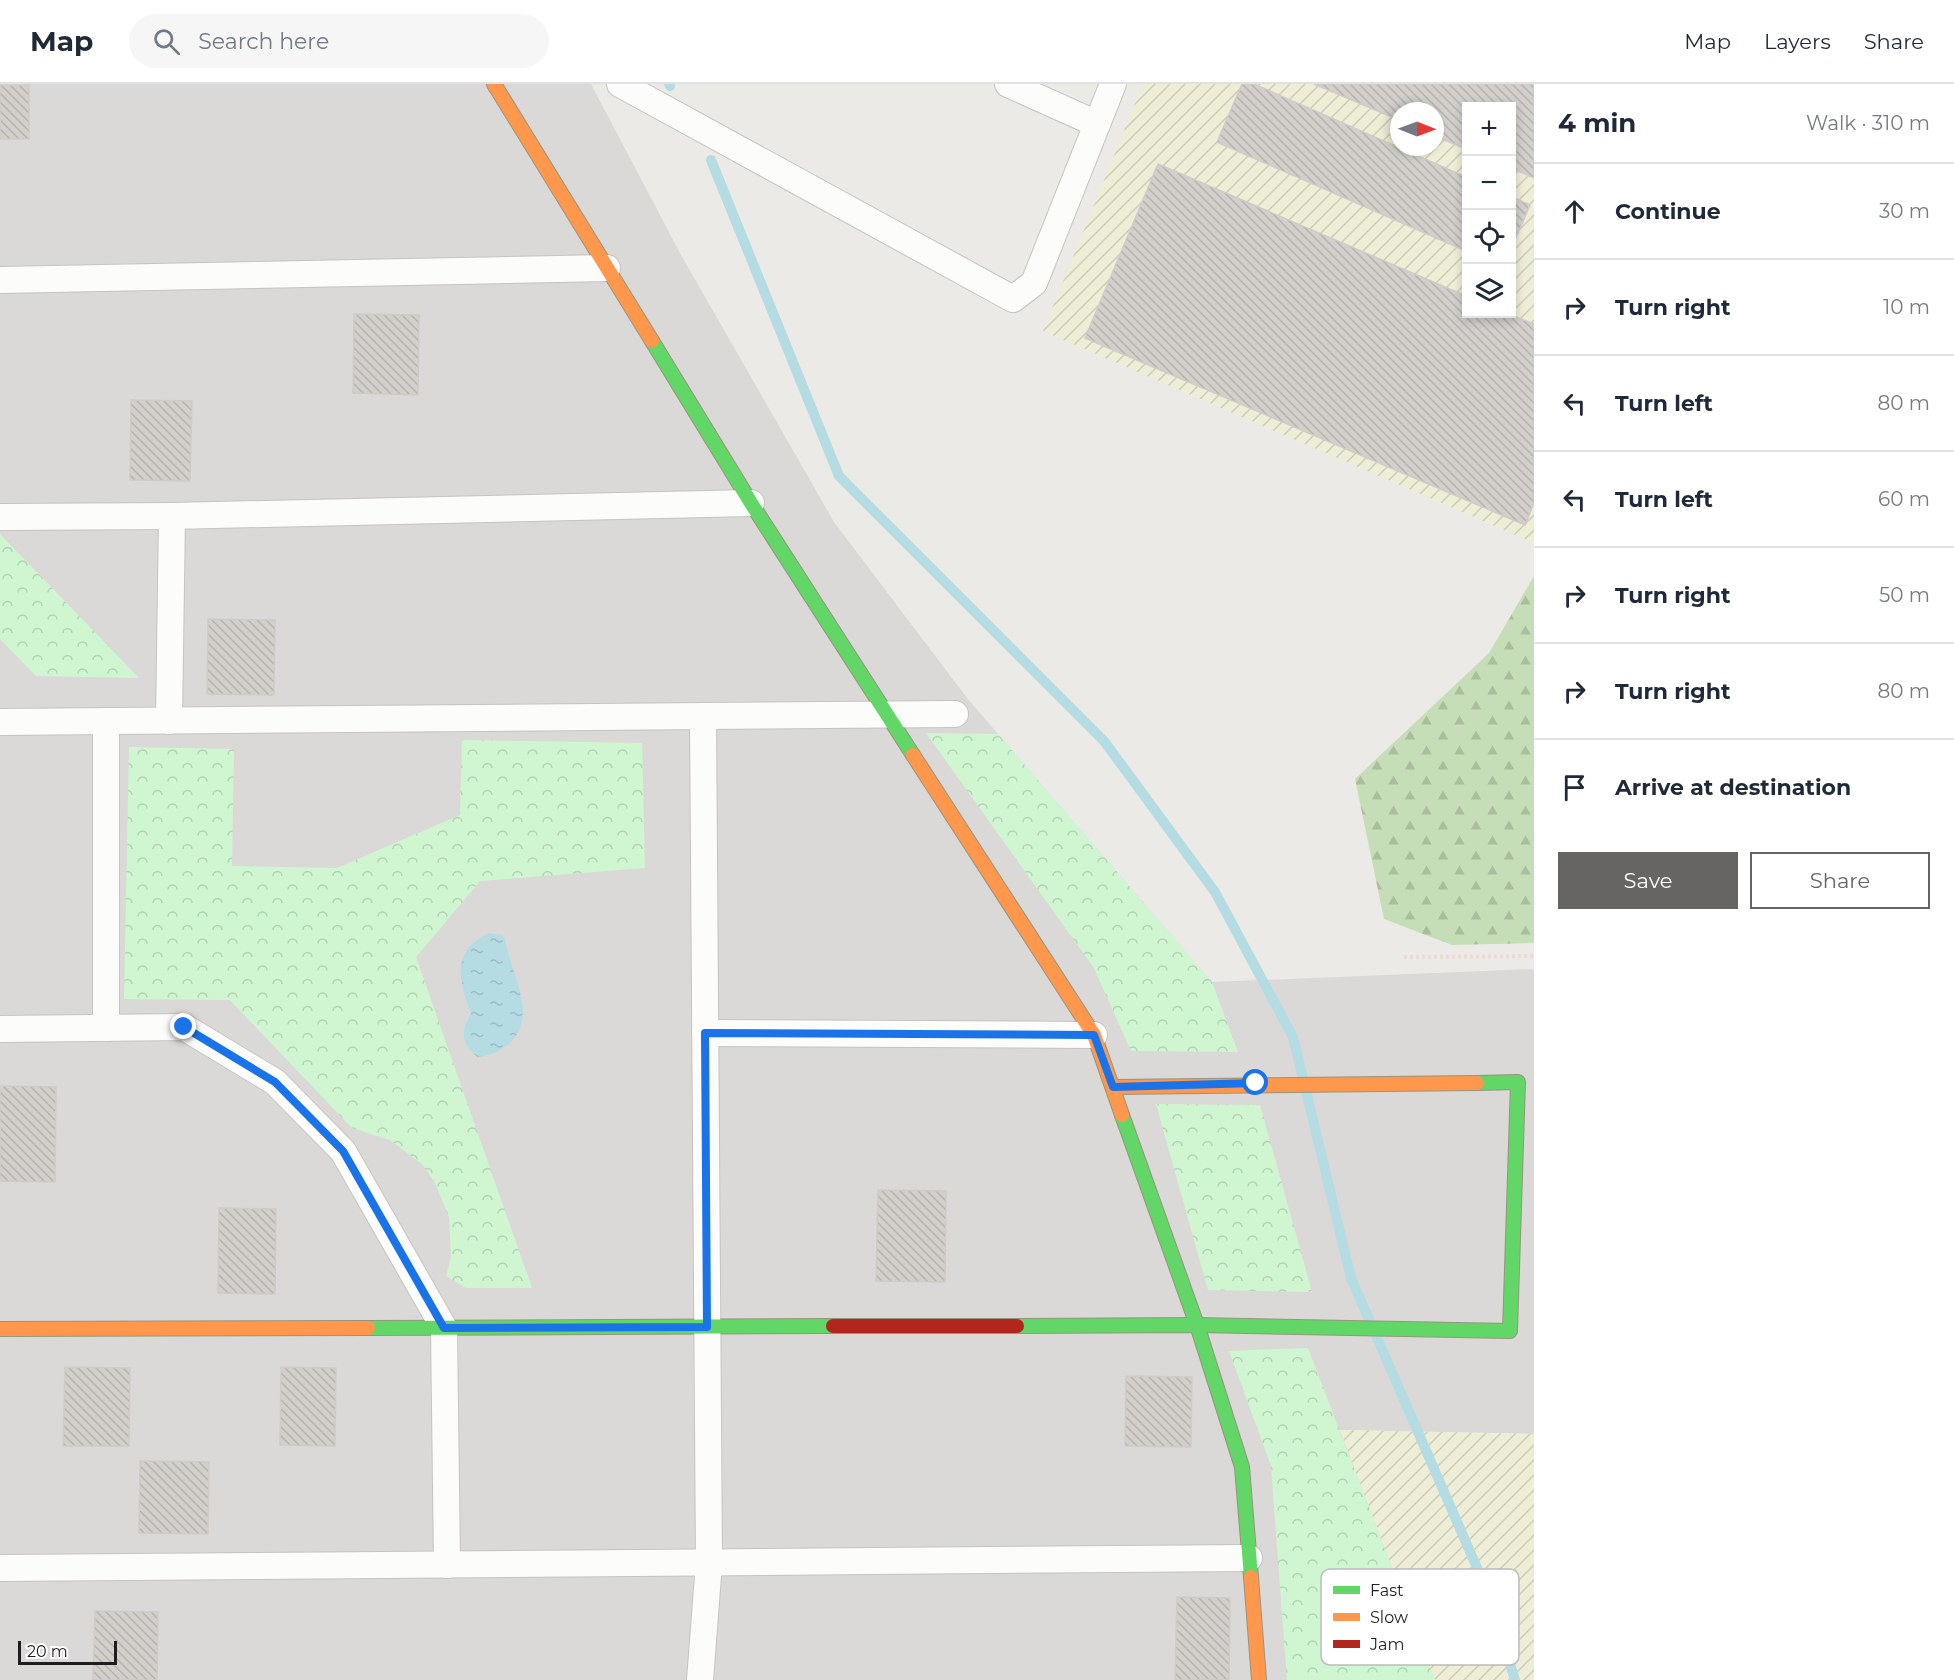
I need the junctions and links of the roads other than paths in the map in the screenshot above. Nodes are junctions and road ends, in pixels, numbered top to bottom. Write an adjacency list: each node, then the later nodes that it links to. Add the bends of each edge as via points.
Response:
1 (494, 84): 6 (street)
2 (620, 84): 5 (street, via 1013,299 1034,283)
3 (1008, 84): 5 (street)
4 (1113, 84): 5 (street)
5 (1097, 124)
6 (607, 268): 7 (street); 8 (street)
7 (0, 279)
8 (751, 503): 9 (street); 12 (street)
9 (172, 516): 10 (street); 15 (street)
10 (0, 517)
11 (955, 714): 12 (street)
12 (890, 715): 13 (street); 20 (street)
13 (703, 716): 15 (street); 19 (street)
14 (106, 721): 15 (street); 16 (street); 17 (street)
15 (169, 721)
16 (0, 722)
17 (106, 1028): 18 (street); 24 (street, via 184,1027 275,1082 343,1151)
18 (0, 1029)
19 (705, 1033): 20 (street); 23 (street)
20 (1094, 1035): 21 (street)
21 (1113, 1087): 22 (street); 22 (street, via 1518,1082 1510,1331)
22 (1197, 1325): 23 (street); 26 (street, via 1242,1467)
23 (707, 1327): 24 (street); 27 (street)
24 (444, 1328): 25 (street); 28 (street)
25 (0, 1329)
26 (1249, 1558): 27 (street); 31 (street)
27 (709, 1563): 28 (street); 30 (street)
28 (447, 1565): 29 (street)
29 (0, 1568)
30 (699, 1680)
31 (1259, 1680)

